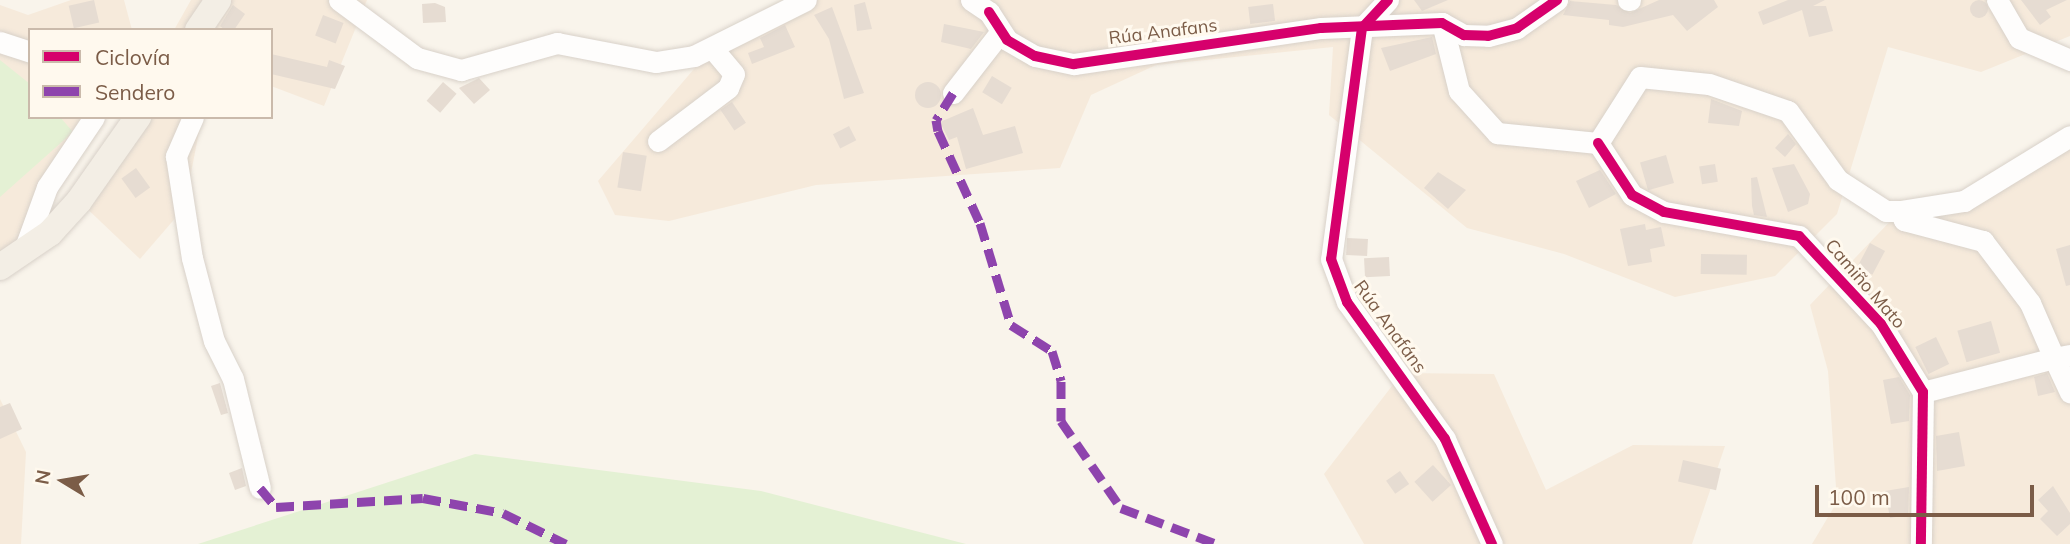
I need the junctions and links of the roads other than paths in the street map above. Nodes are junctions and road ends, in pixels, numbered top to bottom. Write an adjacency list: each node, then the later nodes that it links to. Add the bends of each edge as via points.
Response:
1 (338, 0): 11 (street, via 417,58 461,70 557,43 656,62)
2 (806, 0): 11 (street)
3 (1388, 0): 8 (street)
4 (1556, 0): 7 (street, via 1517,28 1488,36 1464,35)
5 (1997, 0): 13 (street, via 2019,38)
6 (986, 4): 9 (street)
7 (1441, 23): 8 (street, Rúa Anafans); 20 (street, via 1459,91 1497,133)
8 (1362, 28): 9 (street, Rúa Anafans, via 1129,51 1074,64 1035,56); 28 (street, Rúa Anafáns, via 1332,229 1336,282 1446,439)
9 (999, 34): 14 (street)
10 (0, 42): 12 (street)
11 (712, 48): 19 (street, via 734,74 728,88)
12 (28, 51)
13 (2070, 60)
14 (953, 93)
15 (93, 119): 22 (street, via 47,187)
16 (137, 119): 22 (main road, via 79,201)
17 (192, 119): 27 (street, via 176,156 192,258 214,341 233,379)
18 (2070, 136): 21 (street, via 1964,201)
19 (659, 141)
20 (1598, 143): 21 (street, via 1640,77 1709,84 1788,111 1838,180 1886,211); 25 (street, Camiño Mato, via 1632,195 1664,212 1799,236 1881,324)
21 (1900, 211): 24 (street, via 1904,220 1983,241 2003,259)
22 (23, 253): 23 (main road)
23 (0, 267)
24 (2062, 357): 25 (street); 26 (street)
25 (1923, 392): 29 (street)
26 (2070, 393)
27 (260, 488)
28 (1492, 544)
29 (1921, 544)

